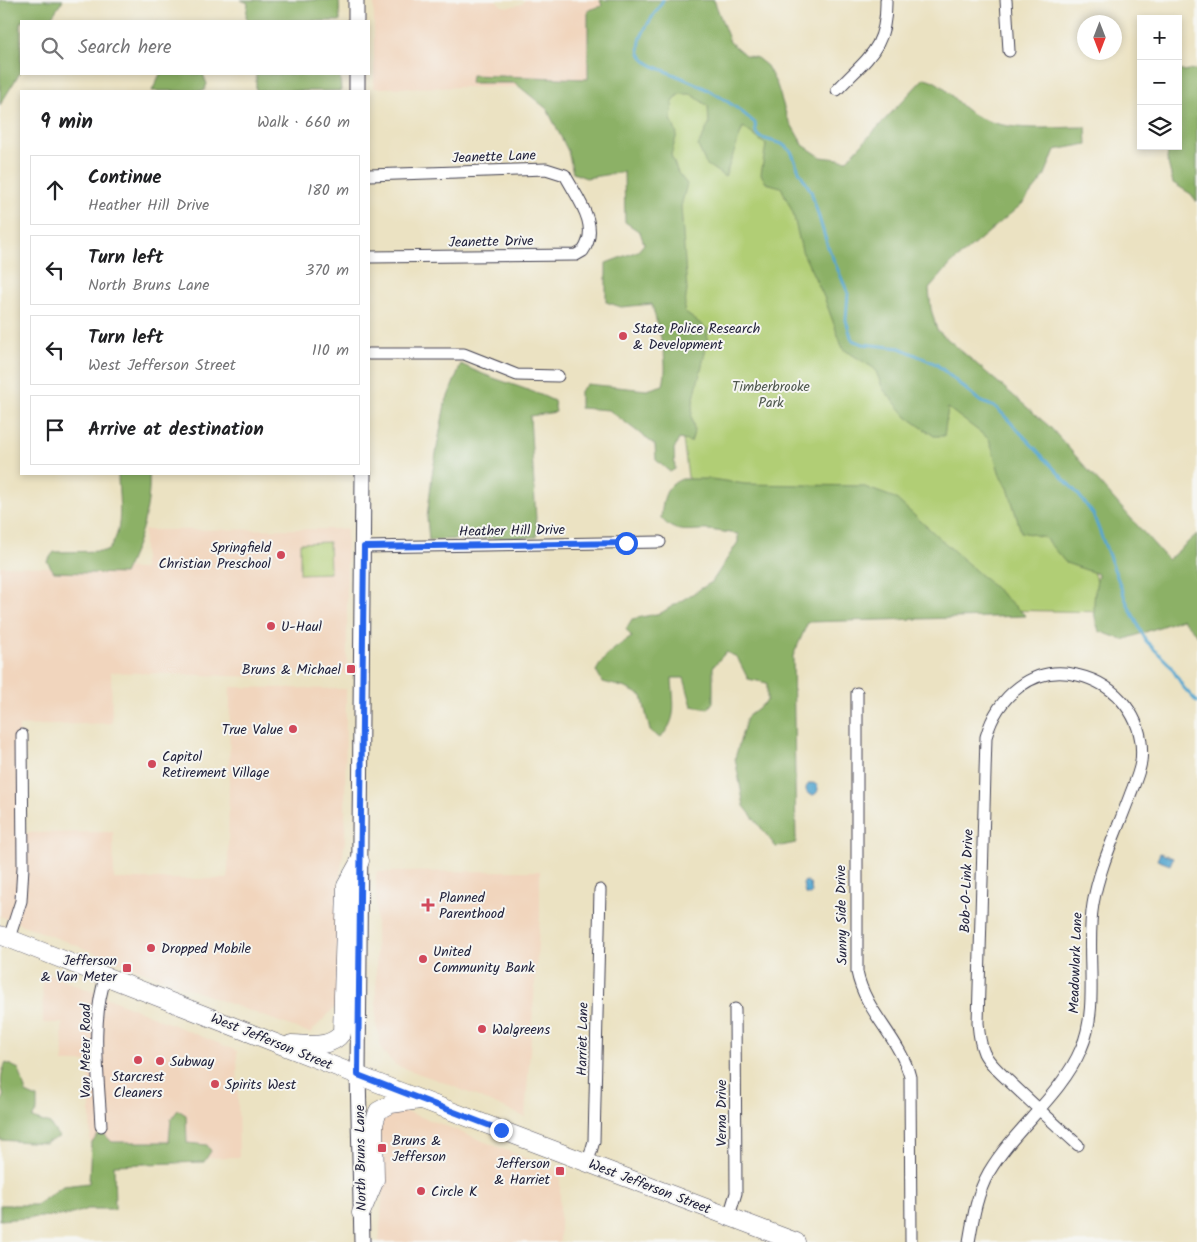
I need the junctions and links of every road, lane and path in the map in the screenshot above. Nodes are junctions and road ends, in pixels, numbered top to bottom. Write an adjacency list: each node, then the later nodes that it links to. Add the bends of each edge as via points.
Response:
1 (356, 0): 4 (main road)
2 (886, 0): 8 (street, via 880,45)
3 (1006, 0): 5 (street)
4 (356, 20)
5 (1009, 51)
6 (357, 75): 7 (main road)
7 (358, 90)
8 (837, 90)
9 (370, 175): 10 (street, Jeanette Lane, via 558,171 566,175)
10 (590, 223): 11 (street, Jeanette Drive, via 588,245 576,255)
11 (370, 257)
12 (370, 354): 13 (street, via 455,353 474,357 517,375)
13 (558, 376)
14 (363, 475): 16 (main road, North Bruns Lane)
15 (660, 542): 16 (street, Heather Hill Drive)
16 (364, 547): 20 (main road, North Bruns Lane)
17 (1062, 673): 28 (street, Bob-O-Link Drive, via 1026,682 1010,693 995,712 985,748 979,1039 985,1055); 28 (street, Meadowlark Lane, via 1091,678 1121,699 1136,722 1141,762 1093,904 1089,940 1090,1007 1082,1048 1069,1074)
18 (857, 692): 36 (street, Sunny Side Drive, via 856,962 865,996 906,1060 910,1078)
19 (22, 735): 22 (street, via 21,901)
20 (360, 861): 25 (main road, via 346,886 342,1033 326,1044); 26 (main road, North Bruns Lane)
21 (600, 890): 31 (street, Harriet Lane, via 594,1141)
22 (4, 936): 23 (main road, West Jefferson Street)
23 (106, 976): 25 (main road, West Jefferson Street); 29 (street, Van Meter Road, via 101,990 97,1045)
24 (735, 1009): 33 (street, Verna Drive, via 736,1193)
25 (275, 1043): 26 (main road, West Jefferson Street)
26 (358, 1075): 27 (main road, West Jefferson Street); 32 (main road, North Bruns Lane)
27 (424, 1100): 31 (main road, West Jefferson Street); 32 (main road, via 391,1104 378,1111 374,1124 375,1180)
28 (1039, 1109): 30 (street, Bob-O-Link Drive); 37 (street, Meadowlark Lane, via 988,1174 974,1212)
29 (101, 1126)
30 (1078, 1145)
31 (588, 1162): 33 (main road, West Jefferson Street)
32 (361, 1212): 34 (main road, North Bruns Lane)
33 (729, 1216): 35 (main road, West Jefferson Street)
34 (362, 1242)
35 (796, 1242)
36 (912, 1242)
37 (969, 1242)

